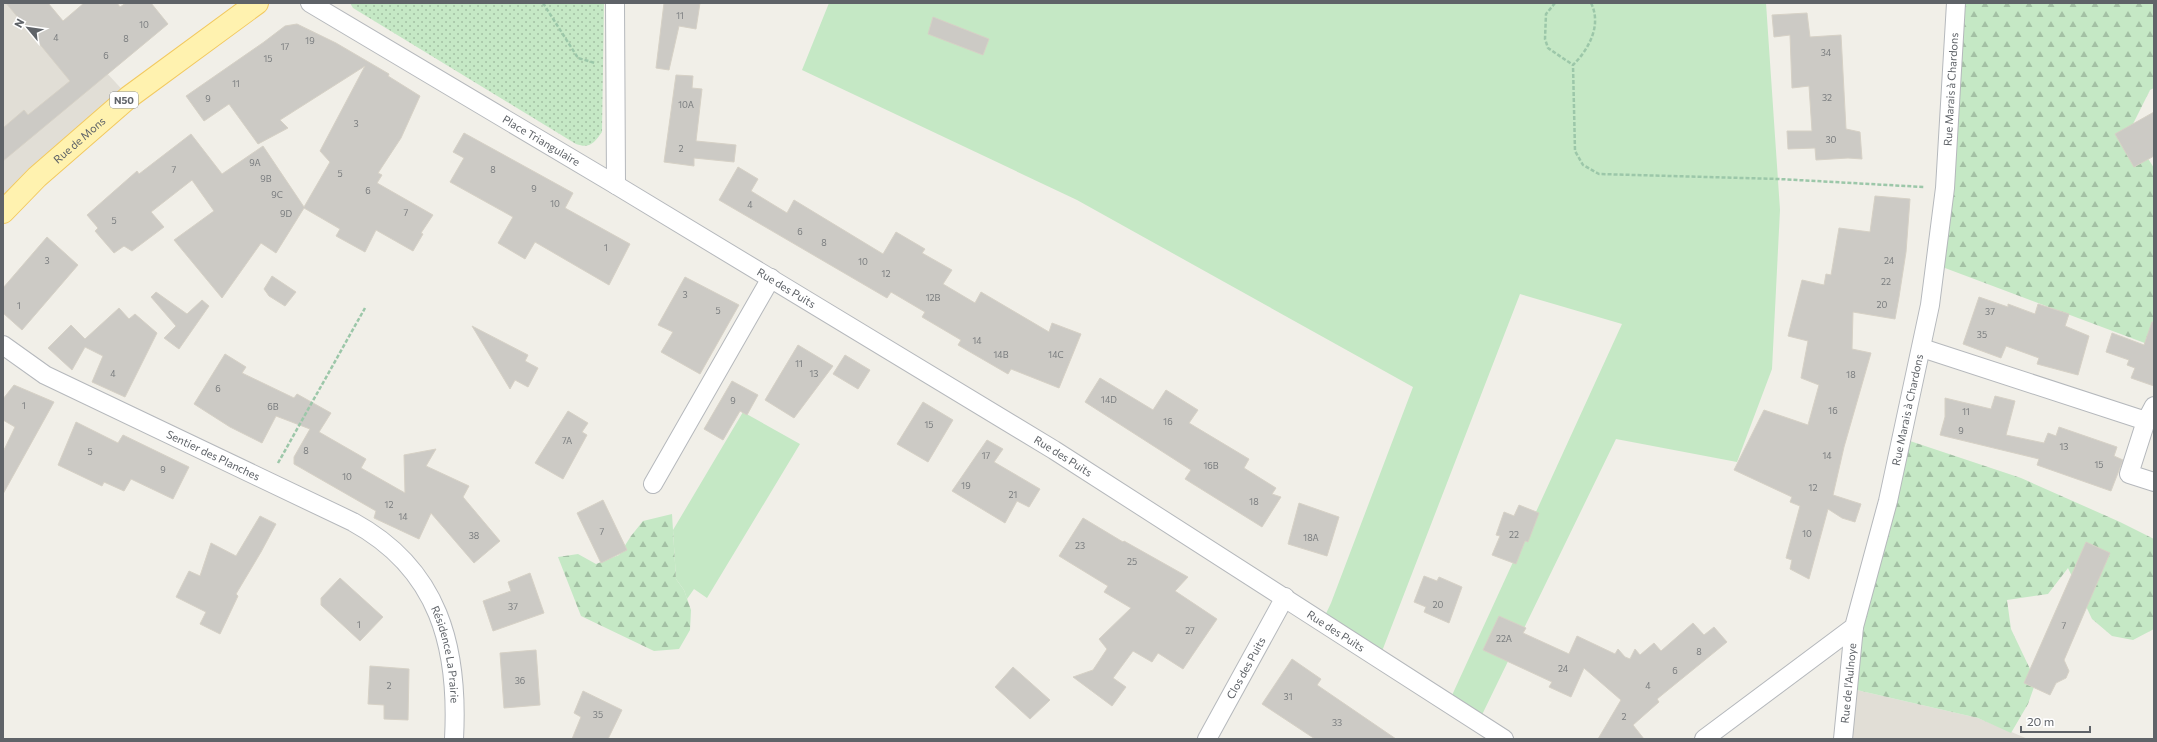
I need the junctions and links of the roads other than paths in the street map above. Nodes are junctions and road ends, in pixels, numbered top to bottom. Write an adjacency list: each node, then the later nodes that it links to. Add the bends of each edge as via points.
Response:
1 (257, 3): 6 (main road, Rue de Mons / N50, via 128,97 37,177)
2 (310, 3): 5 (street, Place Triangulaire)
3 (616, 3): 5 (street)
4 (1956, 3): 9 (street, Rue Marais à Chardons, via 1945,188 1937,265)
5 (616, 185): 7 (street, Rue des Puits)
6 (3, 212)
7 (771, 278): 12 (street); 14 (street, Rue des Puits, via 1054,450)
8 (3, 345): 13 (street, Sentier des Planches, via 44,375 374,533)
9 (1922, 348): 10 (street); 15 (street, Rue Marais à Chardons, via 1888,501)
10 (2150, 413): 11 (street, via 2129,474)
11 (2154, 482)
12 (653, 484)
13 (418, 575): 16 (street, Résidence La Prairie, via 443,628 452,669)
14 (1285, 596): 17 (street, Clos des Puits); 18 (street, Rue des Puits)
15 (1854, 627): 19 (street); 20 (street, Rue de l'Aulnoye)
16 (454, 739)
17 (1207, 739)
18 (1504, 739)
19 (1704, 739)
20 (1843, 739)

